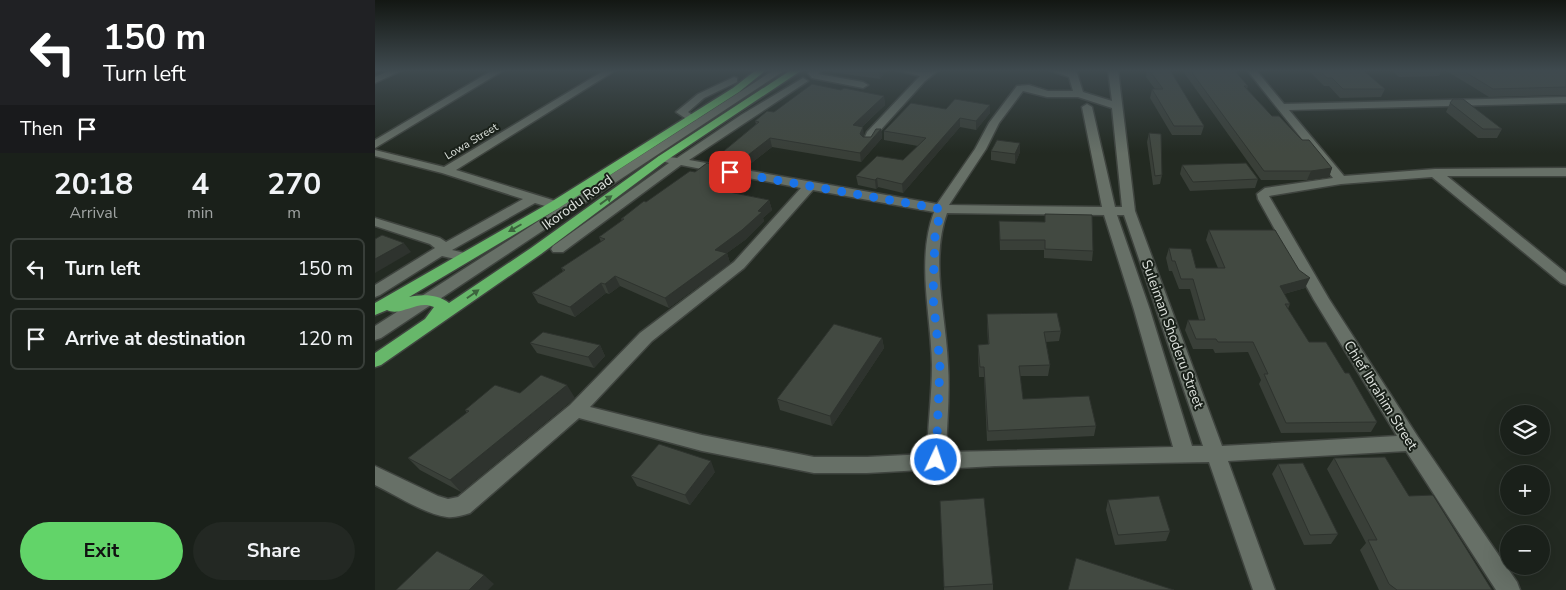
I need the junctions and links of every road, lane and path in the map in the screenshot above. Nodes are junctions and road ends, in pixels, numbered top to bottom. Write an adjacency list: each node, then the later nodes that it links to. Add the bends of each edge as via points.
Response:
1 (454, 98): 17 (street)
2 (567, 98): 21 (street, Lowa Street)
3 (716, 98): 27 (highway, Ikorodu Road, via 692,118)
4 (738, 98): 37 (street)
5 (765, 98): 19 (highway, Ikorodu Road)
6 (772, 98): 20 (street)
7 (907, 98): 16 (street)
8 (1011, 98): 28 (street)
9 (1090, 98): 13 (street)
10 (1116, 98): 13 (street, Suleiman Shoderu Street)
11 (1275, 98): 15 (street)
12 (1566, 100): 15 (street)
13 (1117, 106): 30 (street, Suleiman Shoderu Street)
14 (1087, 107): 29 (street)
15 (1283, 107): 24 (street)
16 (867, 142)
17 (375, 145)
18 (375, 153): 21 (street)
19 (663, 158): 20 (street); 39 (highway, Ikorodu Road, one-way to 19)
20 (682, 161): 25 (street); 32 (street)
21 (446, 171): 26 (street)
22 (1566, 172): 23 (street)
23 (1435, 173): 24 (street); 35 (street)
24 (1341, 180): 43 (street, Chief Ibrahim Street, via 1269,191 1263,194 1264,199)
25 (810, 186): 28 (street); 42 (street, via 739,265 646,338)
26 (533, 198): 27 (street); 33 (street)
27 (555, 205): 34 (highway, Ikorodu Road, one-way to 34)
28 (941, 209): 29 (street); 46 (street, via 935,236 933,297 940,364)
29 (1109, 210): 30 (street); 45 (street)
30 (1129, 211): 44 (street, Suleiman Shoderu Street)
31 (375, 222): 33 (street, via 435,241)
32 (558, 249)
33 (442, 250): 34 (street); 36 (street)
34 (464, 258): 38 (highway, Ikorodu Road)
35 (1566, 280)
36 (375, 292)
37 (429, 299): 38 (highway, via 415,299); 39 (highway, via 442,305 441,312); 40 (street)
38 (375, 312)
39 (427, 326): 41 (highway, Ikorodu Road)
40 (375, 334)
41 (375, 361)
42 (576, 410): 46 (street, via 701,443 814,465); 47 (street, via 463,506 448,508 434,504)
43 (1411, 443): 44 (street); 49 (street, Chief Ibrahim Street)
44 (1216, 454): 45 (street); 48 (street, Suleiman Shoderu Street)
45 (1185, 455): 46 (street)
46 (936, 460)
47 (375, 475)
48 (1265, 590)
49 (1509, 590)

